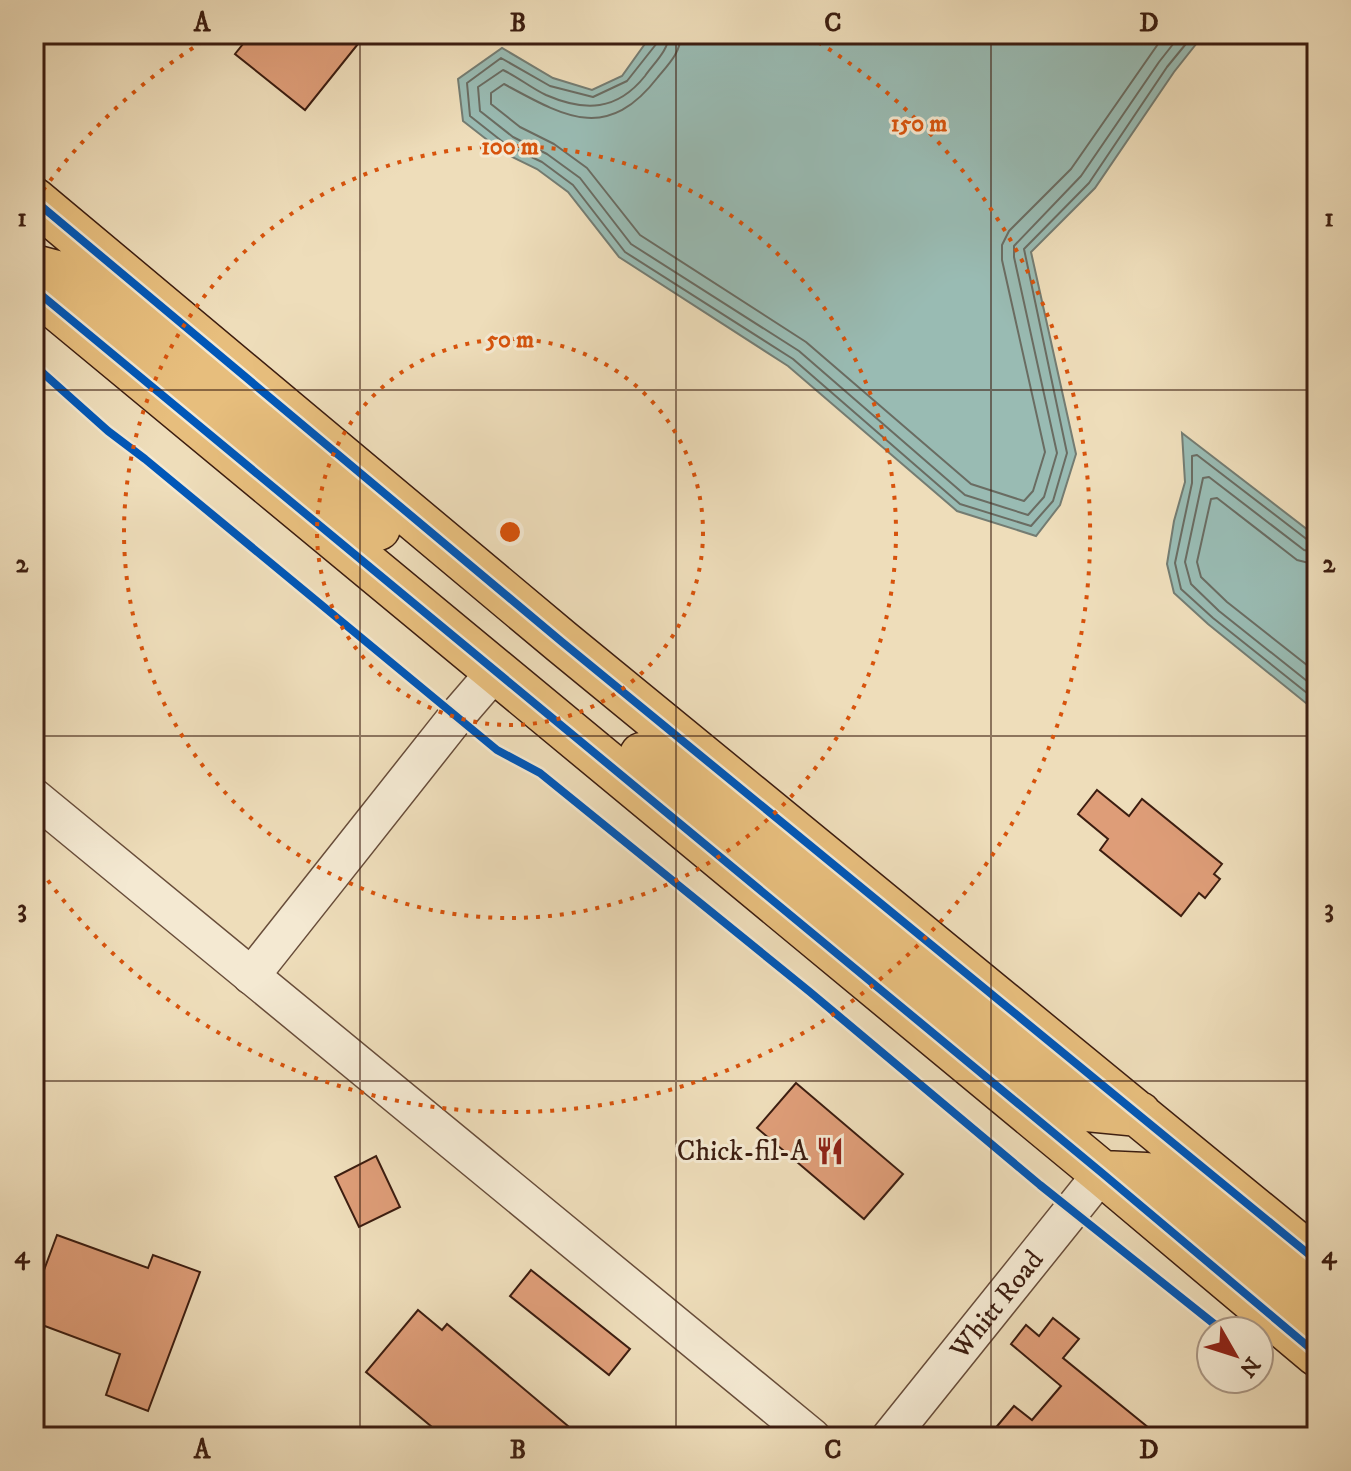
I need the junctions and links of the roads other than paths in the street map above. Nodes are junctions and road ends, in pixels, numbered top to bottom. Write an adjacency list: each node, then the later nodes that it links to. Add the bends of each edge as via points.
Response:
1 (39, 208): 3 (main road)
2 (35, 286): 3 (main road, via 68,276 473,604); 4 (main road)
3 (562, 642): 7 (main road)
4 (502, 679): 6 (street, via 456,717); 7 (main road, via 574,699 1041,1082 1087,1109); 8 (main road)
5 (34, 797): 6 (street)
6 (251, 976): 12 (street)
7 (1139, 1114): 9 (main road)
8 (1102, 1173): 10 (main road, via 1146,1175 1179,1190); 11 (main road); 13 (street, Whitt Road)
9 (1317, 1261)
10 (1317, 1303)
11 (1317, 1354)
12 (812, 1437)
13 (890, 1437)

